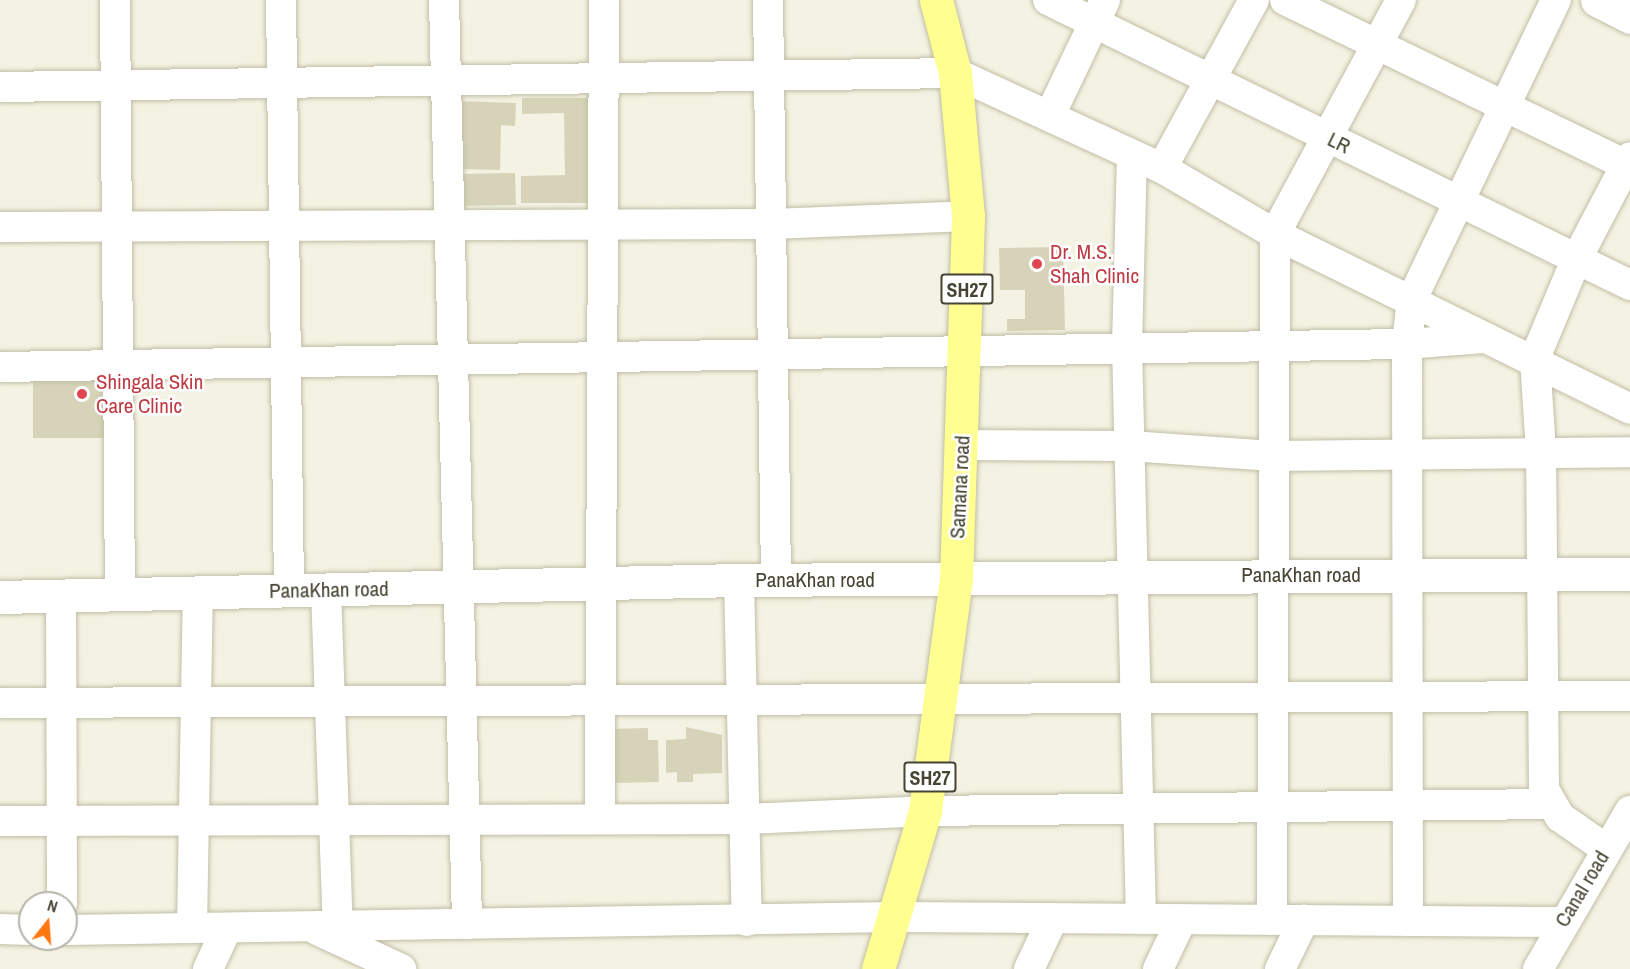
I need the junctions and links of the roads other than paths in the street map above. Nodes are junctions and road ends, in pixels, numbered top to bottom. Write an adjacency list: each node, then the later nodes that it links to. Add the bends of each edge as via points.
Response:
1 (115, 0): 22 (street)
2 (281, 0): 19 (street)
3 (444, 0): 20 (street)
4 (604, 0): 18 (street)
5 (768, 0): 17 (street)
6 (936, 0): 16 (main road, Samana road / SH27)
7 (1047, 0): 13 (street, LR)
8 (1254, 0): 21 (street)
9 (1285, 0): 15 (street)
10 (1401, 0): 15 (street)
11 (1556, 0): 24 (street)
12 (1597, 0): 14 (street)
13 (1099, 12): 21 (street, LR); 25 (street)
14 (1630, 17)
15 (1378, 45): 24 (street); 26 (street)
16 (955, 73): 17 (street); 25 (street); 31 (main road, Samana road / SH27)
17 (770, 79): 18 (street); 32 (street)
18 (604, 81): 20 (street); 34 (street)
19 (283, 84): 20 (street); 22 (street); 36 (street)
20 (445, 84): 33 (street)
21 (1211, 85): 26 (street, LR); 29 (street)
22 (114, 86): 23 (street); 35 (street)
23 (0, 87)
24 (1504, 106): 28 (street); 30 (street)
25 (1050, 115): 27 (street)
26 (1330, 139): 30 (street, LR); 38 (street)
27 (1132, 155): 29 (street); 44 (street)
28 (1629, 163): 39 (street)
29 (1162, 168): 38 (street)
30 (1459, 203): 39 (street, LR); 41 (street)
31 (968, 216): 32 (street); 46 (main road, Samana road / SH27)
32 (772, 224): 34 (street); 47 (street)
33 (453, 225): 34 (street); 36 (street); 50 (street)
34 (604, 225): 48 (street)
35 (116, 226): 36 (street); 37 (street); 52 (street)
36 (285, 226): 51 (street)
37 (0, 227)
38 (1275, 234): 41 (street); 45 (street)
39 (1576, 260): 40 (street, LR); 49 (street)
40 (1630, 285)
41 (1412, 299): 42 (street); 43 (street)
42 (1485, 338): 43 (street); 49 (street)
43 (1407, 344): 45 (street); 59 (street)
44 (1127, 346): 45 (street); 46 (street); 56 (street)
45 (1273, 346): 60 (street)
46 (966, 352): 47 (street); 55 (main road, Samana road / SH27)
47 (775, 353): 48 (street); 67 (street)
48 (603, 356): 50 (street); 69 (street)
49 (1535, 358): 54 (street); 57 (street)
50 (456, 359): 51 (street); 70 (street)
51 (286, 362): 52 (street); 72 (street)
52 (118, 365): 53 (street); 74 (street)
53 (0, 367)
54 (1630, 409)
55 (962, 445): 56 (street); 68 (main road, Samana road / SH27)
56 (1130, 446): 60 (street); 64 (street)
57 (1541, 452): 58 (street); 59 (street); 62 (street)
58 (1630, 452)
59 (1409, 453): 60 (street); 61 (street)
60 (1273, 456): 65 (street)
61 (1405, 574): 62 (street, PanaKhan road); 65 (street, PanaKhan road); 78 (street)
62 (1541, 574): 63 (street, PanaKhan road); 80 (street)
63 (1630, 574)
64 (1131, 575): 65 (street, PanaKhan road); 68 (street, PanaKhan road); 81 (street)
65 (1273, 575): 77 (street)
66 (739, 580): 67 (street, PanaKhan road); 69 (street, PanaKhan road); 82 (street)
67 (776, 580): 68 (street, PanaKhan road)
68 (956, 580): 85 (main road, Samana road / SH27)
69 (602, 583): 70 (street, PanaKhan road); 84 (street)
70 (460, 586): 71 (street, PanaKhan road); 83 (street)
71 (326, 590): 72 (street, PanaKhan road); 88 (street)
72 (289, 591): 73 (street, PanaKhan road)
73 (198, 593): 74 (street, PanaKhan road); 87 (street)
74 (120, 594): 75 (street, PanaKhan road)
75 (61, 596): 76 (street, PanaKhan road); 86 (street)
76 (0, 597)
77 (1274, 696): 78 (street); 81 (street); 92 (street)
78 (1407, 696): 80 (street); 91 (street)
79 (1630, 696): 80 (street)
80 (1542, 698): 90 (street, via 1544,789)
81 (1137, 699): 85 (street); 94 (street)
82 (742, 700): 84 (street); 85 (street); 97 (street)
83 (463, 701): 84 (street); 88 (street); 101 (street)
84 (601, 701): 96 (street)
85 (942, 701): 93 (main road, Samana road / SH27)
86 (61, 702): 87 (street); 89 (street); 98 (street)
87 (196, 702): 88 (street); 99 (street)
88 (330, 702): 100 (street)
89 (0, 703)
90 (1549, 804): 91 (street); 103 (street)
91 (1405, 808): 92 (street); 112 (street)
92 (1273, 809): 94 (street); 109 (street)
93 (925, 810): 94 (street); 97 (street); 105 (main road, Samana road / SH27)
94 (1137, 810): 107 (street)
95 (1630, 811): 103 (street, Canal road)
96 (600, 819): 97 (street); 101 (street)
97 (745, 819): 111 (street)
98 (61, 820): 99 (street); 102 (street); 104 (street)
99 (194, 820): 100 (street); 116 (street)
100 (334, 820): 101 (street); 115 (street)
101 (465, 820): 114 (street)
102 (0, 821)
103 (1606, 849): 113 (street, Canal road)
104 (62, 891)
105 (896, 917): 106 (street); 111 (street); 123 (main road, Samana road / SH27)
106 (1053, 918): 107 (street); 124 (street)
107 (1141, 919): 108 (street)
108 (1182, 919): 109 (street); 125 (street)
109 (1272, 920): 110 (street)
110 (1304, 920): 112 (street); 126 (street)
111 (747, 921): 114 (street)
112 (1408, 921): 113 (street)
113 (1562, 922): 127 (street, Canal road)
114 (467, 924): 115 (street)
115 (323, 926): 117 (street); 122 (street)
116 (192, 928): 117 (street); 120 (street)
117 (227, 928): 121 (street)
118 (0, 929): 119 (street)
119 (18, 930)
120 (78, 930)
121 (208, 969)
122 (401, 969)
123 (878, 969)
124 (1029, 969)
125 (1158, 969)
126 (1280, 969)
127 (1538, 969)

